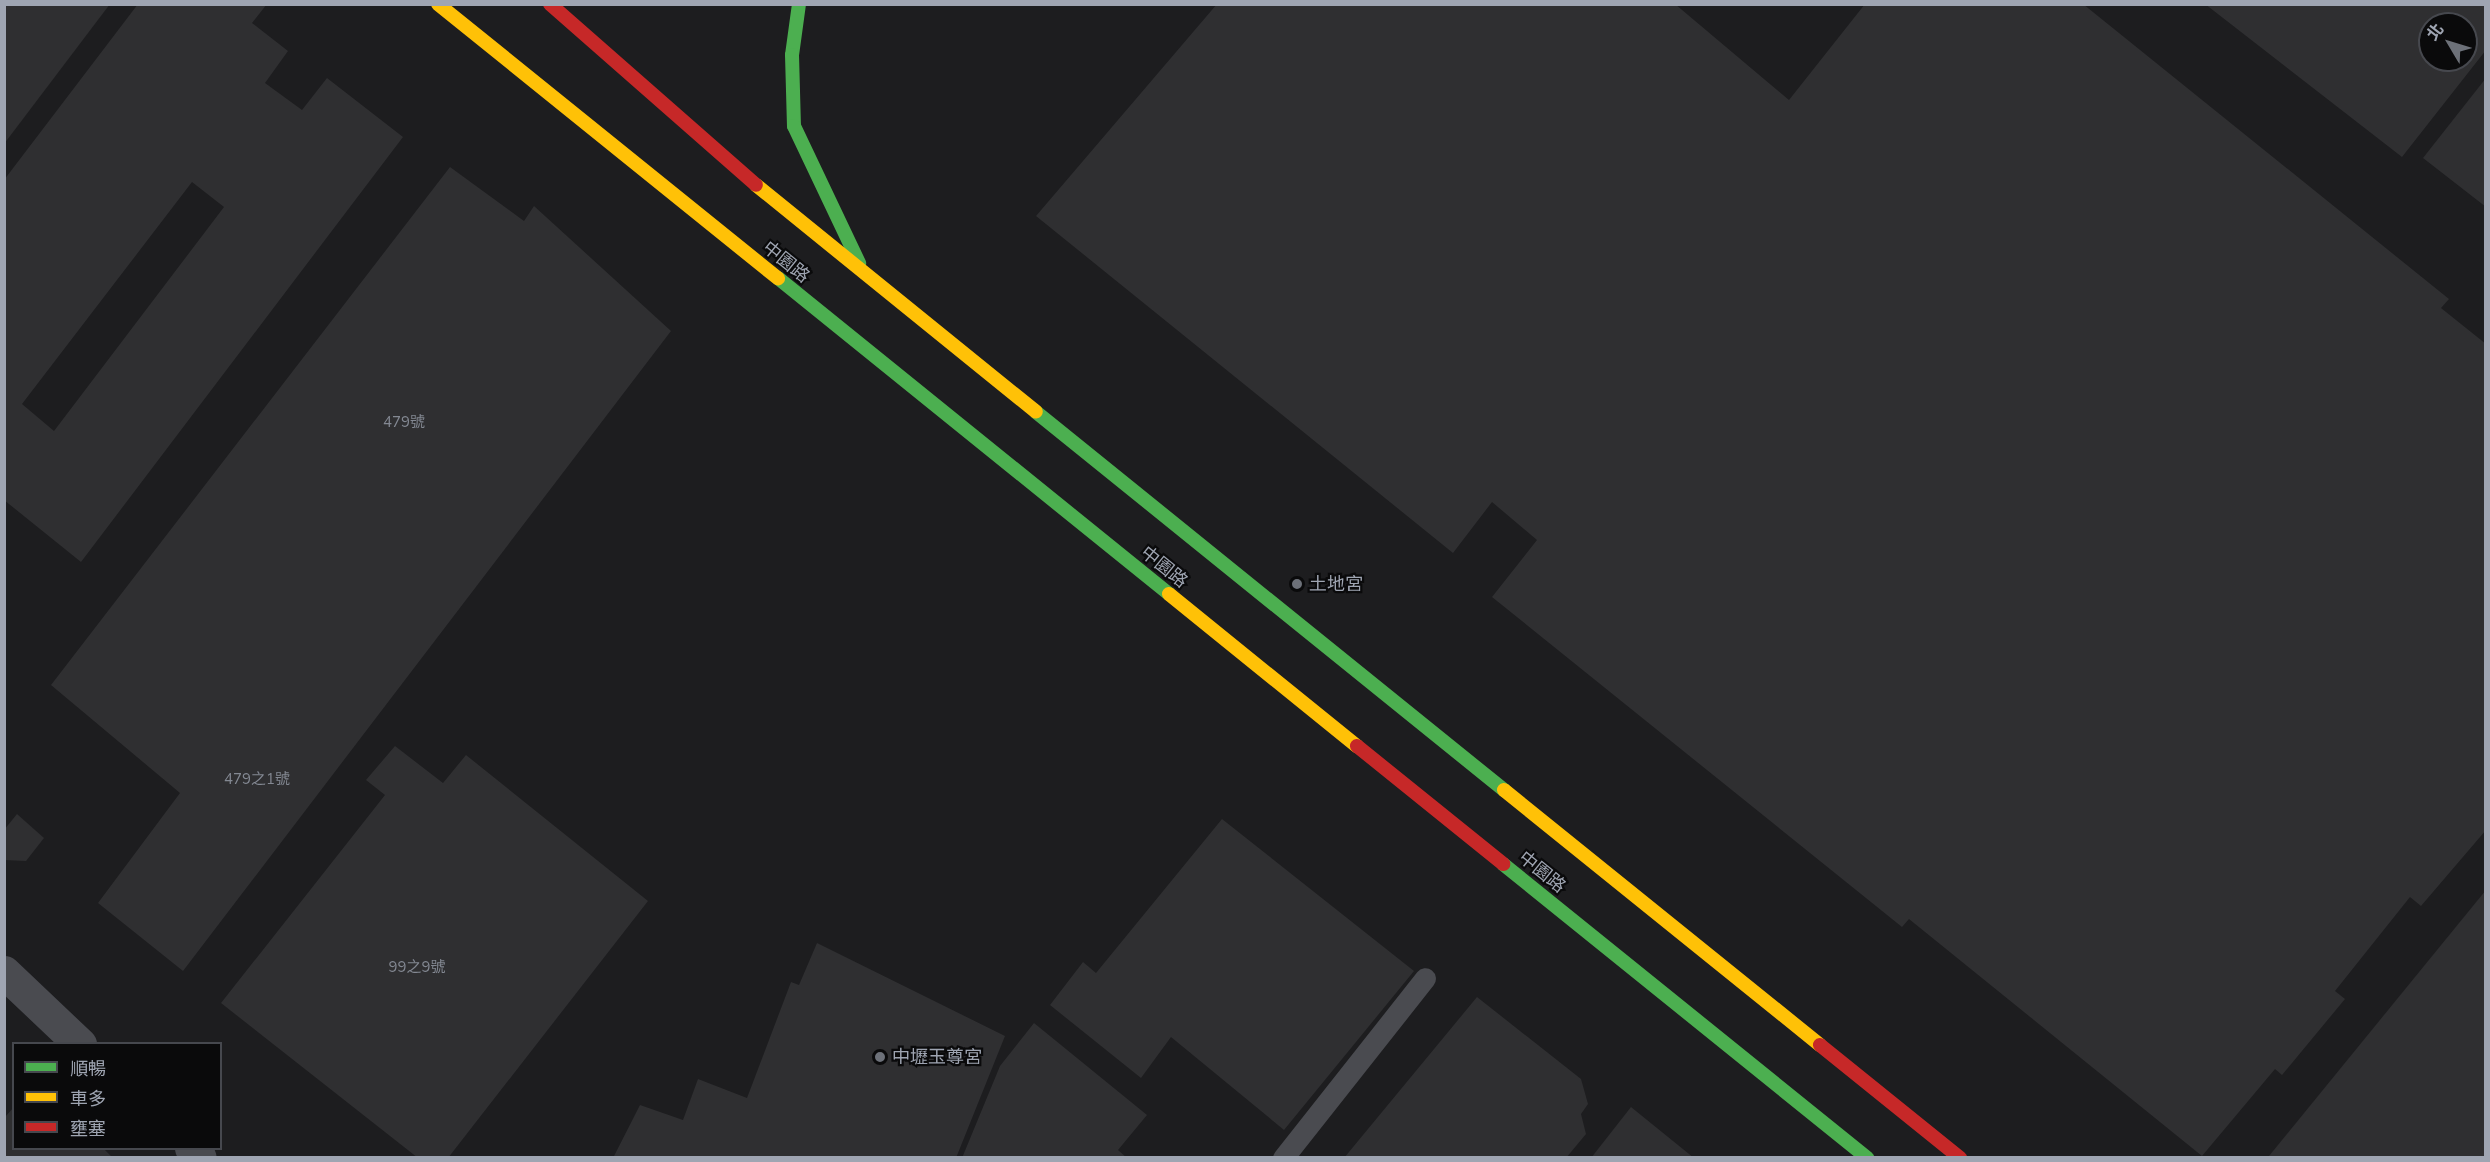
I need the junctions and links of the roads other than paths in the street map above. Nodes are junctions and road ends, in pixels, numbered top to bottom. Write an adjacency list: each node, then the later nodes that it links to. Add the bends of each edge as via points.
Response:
1 (438, 4): 9 (main road, 中園路)
2 (550, 4): 4 (main road)
3 (799, 4): 4 (main road, via 792,55 794,126 812,172)
4 (866, 275): 10 (main road)
5 (4, 972): 7 (street)
6 (1425, 978): 8 (lane)
7 (78, 1042)
8 (1283, 1158)
9 (1867, 1158)
10 (1960, 1158)

